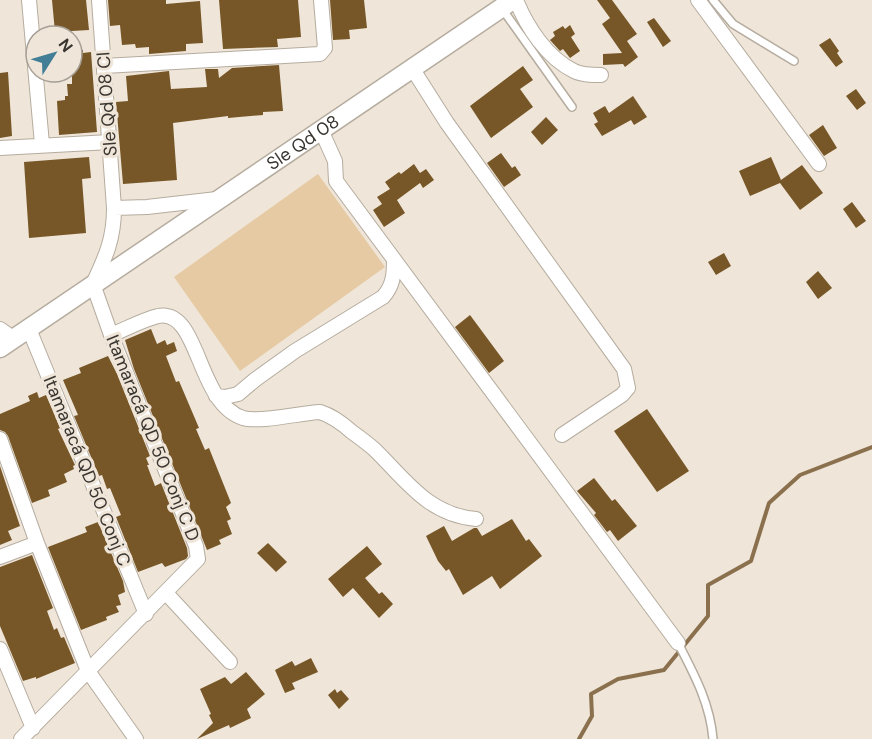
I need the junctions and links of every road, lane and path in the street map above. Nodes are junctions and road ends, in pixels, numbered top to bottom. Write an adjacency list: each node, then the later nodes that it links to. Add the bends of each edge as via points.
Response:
1 (29, 0): 14 (street)
2 (99, 0): 8 (street, Sle Qd 08 Cl)
3 (321, 0): 8 (street, via 325,48 320,54)
4 (698, 0): 16 (street)
5 (713, 0): 7 (lane, via 734,24)
6 (510, 3): 9 (street, Sle Qd 08); 10 (street, via 563,64 575,72); 11 (lane)
7 (794, 62)
8 (104, 66): 13 (street, Sle Qd 08 Cl)
9 (412, 68): 12 (street, Sle Qd 08); 24 (street, via 447,123 624,369 628,388 622,395)
10 (601, 75)
11 (572, 107)
12 (321, 130): 17 (street, Sle Qd 08); 19 (street, via 335,161 336,181)
13 (110, 142): 14 (street); 18 (street, Sle Qd 08 Cl)
14 (42, 144): 15 (street)
15 (0, 148)
16 (819, 164)
17 (219, 199): 18 (street); 20 (street, Sle Qd 08)
18 (114, 208): 20 (street, Sle Qd 08 Cl, via 114,231)
19 (394, 260): 23 (street, via 390,290 383,297 294,351 238,394); 31 (street)
20 (93, 284): 21 (street, Itamaracá QD 50 Conj C D); 22 (street, Sle Qd 08)
21 (111, 335): 23 (street, via 159,316 178,321 187,331); 29 (street, Itamaracá QD 50 Conj C D, via 198,554 197,562)
22 (11, 336): 30 (street, Itamaracá QD 50 Conj C)
23 (216, 396): 26 (street, via 230,411 247,419 320,412 332,416 373,448 416,493 460,517)
24 (562, 435)
25 (0, 440): 27 (street)
26 (476, 519)
27 (37, 543): 28 (street); 34 (street)
28 (0, 557)
29 (166, 593): 30 (street, Itamaracá QD 50 Conj C D); 33 (street)
30 (146, 614): 34 (street, Itamaracá QD 50 Conj C D)
31 (678, 643): 38 (lane, via 703,692)
32 (0, 649): 35 (street)
33 (230, 662)
34 (88, 670): 35 (street, Itamaracá QD 50 Conj C D); 37 (street)
35 (33, 728): 36 (street, Itamaracá QD 50 Conj C D)
36 (21, 739)
37 (136, 739)
38 (713, 739)

